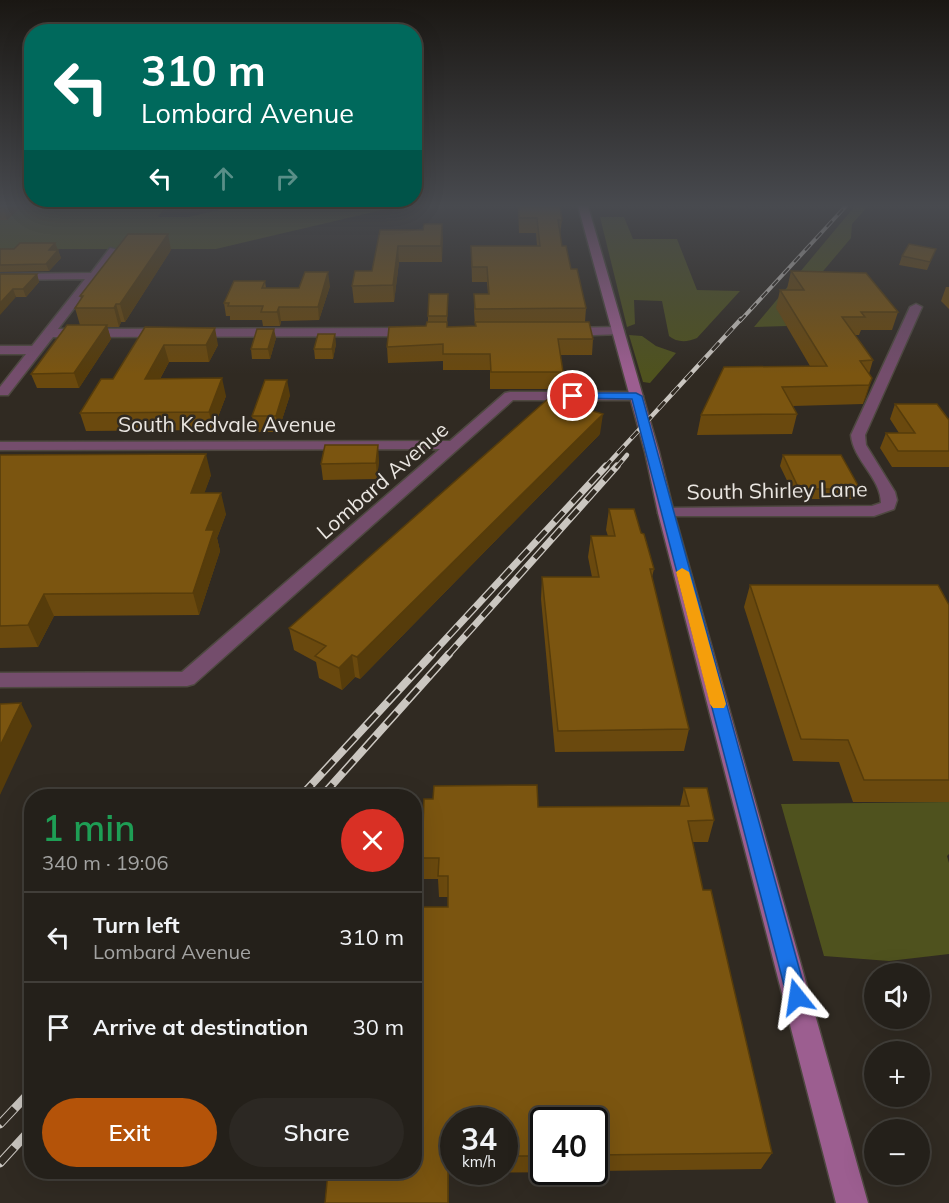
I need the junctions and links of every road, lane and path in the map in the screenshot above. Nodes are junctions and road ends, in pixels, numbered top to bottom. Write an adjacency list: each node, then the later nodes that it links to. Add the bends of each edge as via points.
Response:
1 (104, 262): 3 (street)
2 (599, 262): 6 (street)
3 (92, 276): 4 (street); 9 (street)
4 (0, 277)
5 (916, 307): 16 (street, South Shirley Lane, via 858,435 859,446 887,492 888,506 874,511)
6 (618, 331): 8 (street); 13 (street)
7 (428, 332): 9 (street)
8 (554, 332)
9 (48, 333): 11 (street)
10 (0, 350): 11 (street)
11 (36, 350): 12 (street)
12 (3, 392)
13 (636, 396): 14 (street, Lombard Avenue, via 510,396); 16 (street)
14 (453, 445): 15 (street, South Kedvale Avenue); 17 (street, Lombard Avenue, via 187,679)
15 (0, 446)
16 (666, 513): 18 (street)
17 (0, 680)
18 (852, 1203)

